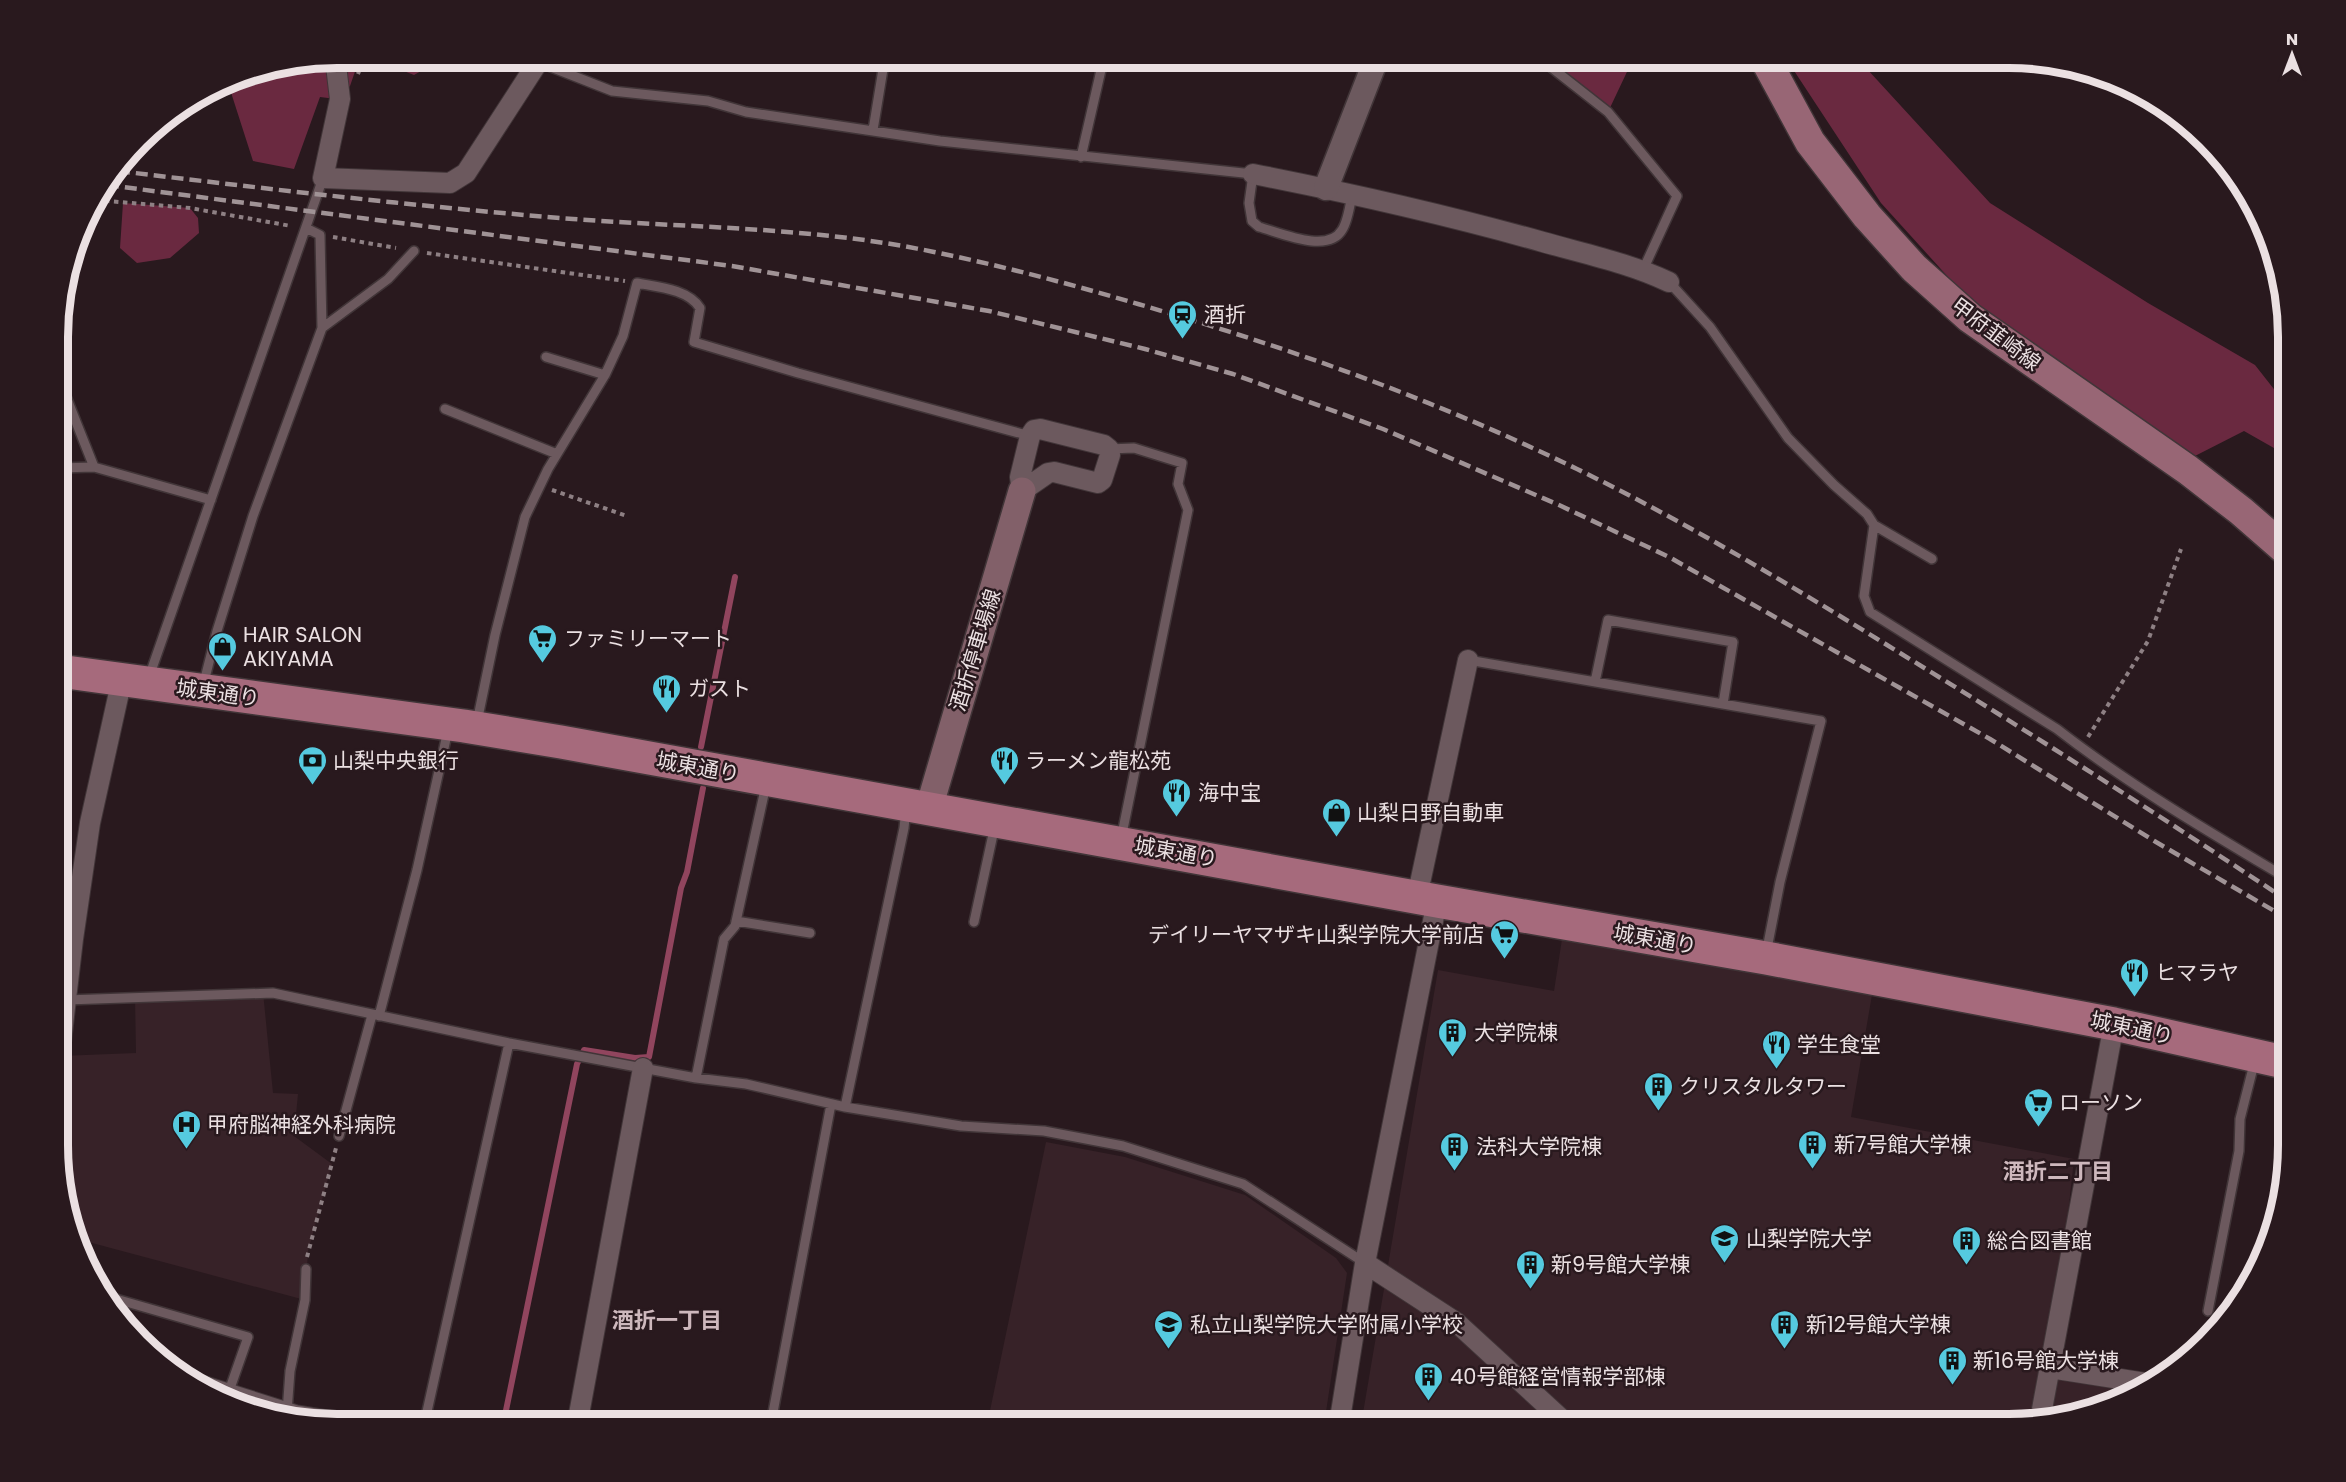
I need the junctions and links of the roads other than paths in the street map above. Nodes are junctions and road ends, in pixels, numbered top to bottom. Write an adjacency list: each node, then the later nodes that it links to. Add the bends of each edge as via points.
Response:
1 (336, 68): 12 (street, via 340,99)
2 (531, 68): 12 (street, via 466,172 450,183)
3 (558, 68): 9 (lane, via 612,91 708,101 746,111)
4 (883, 68): 9 (lane)
5 (1101, 68): 10 (lane)
6 (1373, 68): 13 (street)
7 (1552, 68): 17 (lane, via 1608,112 1677,196)
8 (1770, 68): 32 (main road, 甲府韮崎線, via 1810,141 1867,216 1914,268 1970,318 2188,470)
9 (873, 130): 10 (lane)
10 (1081, 156): 11 (lane)
11 (1253, 174): 13 (street); 14 (lane, via 1249,202 1252,221 1259,227 1319,243 1330,241 1344,228)
12 (323, 178): 15 (lane)
13 (1326, 188): 14 (street)
14 (1352, 194): 17 (street)
15 (306, 228): 19 (lane, via 320,235); 30 (lane)
16 (414, 251): 19 (lane, via 388,279)
17 (1643, 270): 18 (street)
18 (1669, 282): 31 (lane, via 1710,327 1788,438 1868,514)
19 (322, 328): 38 (lane, via 253,516)
20 (546, 357): 21 (lane)
21 (605, 375): 24 (lane, via 623,336 638,283 695,299 700,308 694,342); 26 (lane)
22 (68, 401): 27 (lane)
23 (445, 409): 26 (lane)
24 (1030, 436): 25 (street, via 1040,429); 29 (street, via 1020,477)
25 (1109, 449): 29 (street, via 1105,475 1098,483 1054,472); 44 (lane, via 1134,448 1182,463 1178,484 1188,510)
26 (557, 454): 40 (lane, via 525,517 495,635)
27 (94, 466): 28 (lane); 30 (lane)
28 (68, 467)
29 (1022, 491): 42 (main road, 酒折停車場線)
30 (211, 500): 36 (lane)
31 (1874, 525): 33 (lane); 45 (lane, via 1864,596 1870,612)
32 (2278, 543)
33 (1932, 559)
34 (1468, 660): 37 (lane); 46 (street)
35 (68, 672): 36 (highway, 城東通り)
36 (135, 680): 38 (highway, 城東通り); 51 (street, via 90,823)
37 (1595, 682): 39 (lane); 39 (lane, via 1608,620 1733,642)
38 (202, 691): 40 (highway, 城東通り)
39 (1723, 704): 50 (lane, via 1821,721 1780,882)
40 (462, 726): 41 (highway, 城東通り); 53 (lane)
41 (767, 780): 42 (highway, 城東通り); 47 (lane)
42 (918, 807): 43 (highway, 城東通り); 61 (lane, via 904,828)
43 (996, 820): 44 (highway, 城東通り); 48 (lane)
44 (1121, 842): 46 (highway, 城東通り)
45 (2278, 873)
46 (1427, 899): 50 (highway, 城東通り); 63 (street)
47 (736, 921): 49 (lane); 59 (lane, via 724,939)
48 (974, 922)
49 (810, 933)
50 (1766, 958): 54 (highway, 城東通り)
51 (68, 971)
52 (68, 998): 53 (lane, via 263,992)
53 (375, 1015): 55 (lane); 62 (lane)
54 (2114, 1024): 56 (highway, 城東通り); 67 (street)
55 (509, 1043): 58 (lane); 72 (lane)
56 (2256, 1055): 57 (highway, 城東通り); 66 (lane, via 2240,1119 2239,1151)
57 (2278, 1060)
58 (643, 1068): 59 (lane); 73 (street)
59 (696, 1078): 60 (lane, via 746,1084)
60 (831, 1104): 61 (lane); 74 (lane)
61 (845, 1107): 63 (lane, via 961,1126 1044,1131 1123,1146 1243,1184)
62 (339, 1136)
63 (1365, 1263): 75 (street); 76 (street, via 1457,1323)
64 (306, 1269): 70 (lane, via 305,1300 290,1371)
65 (116, 1299): 69 (lane, via 248,1337)
66 (2208, 1311)
67 (2050, 1368): 68 (street); 71 (street)
68 (2137, 1382)
69 (229, 1392)
70 (287, 1410)
71 (2041, 1412)
72 (426, 1414)
73 (579, 1414)
74 (773, 1414)
75 (1342, 1414)
76 (1556, 1414)

